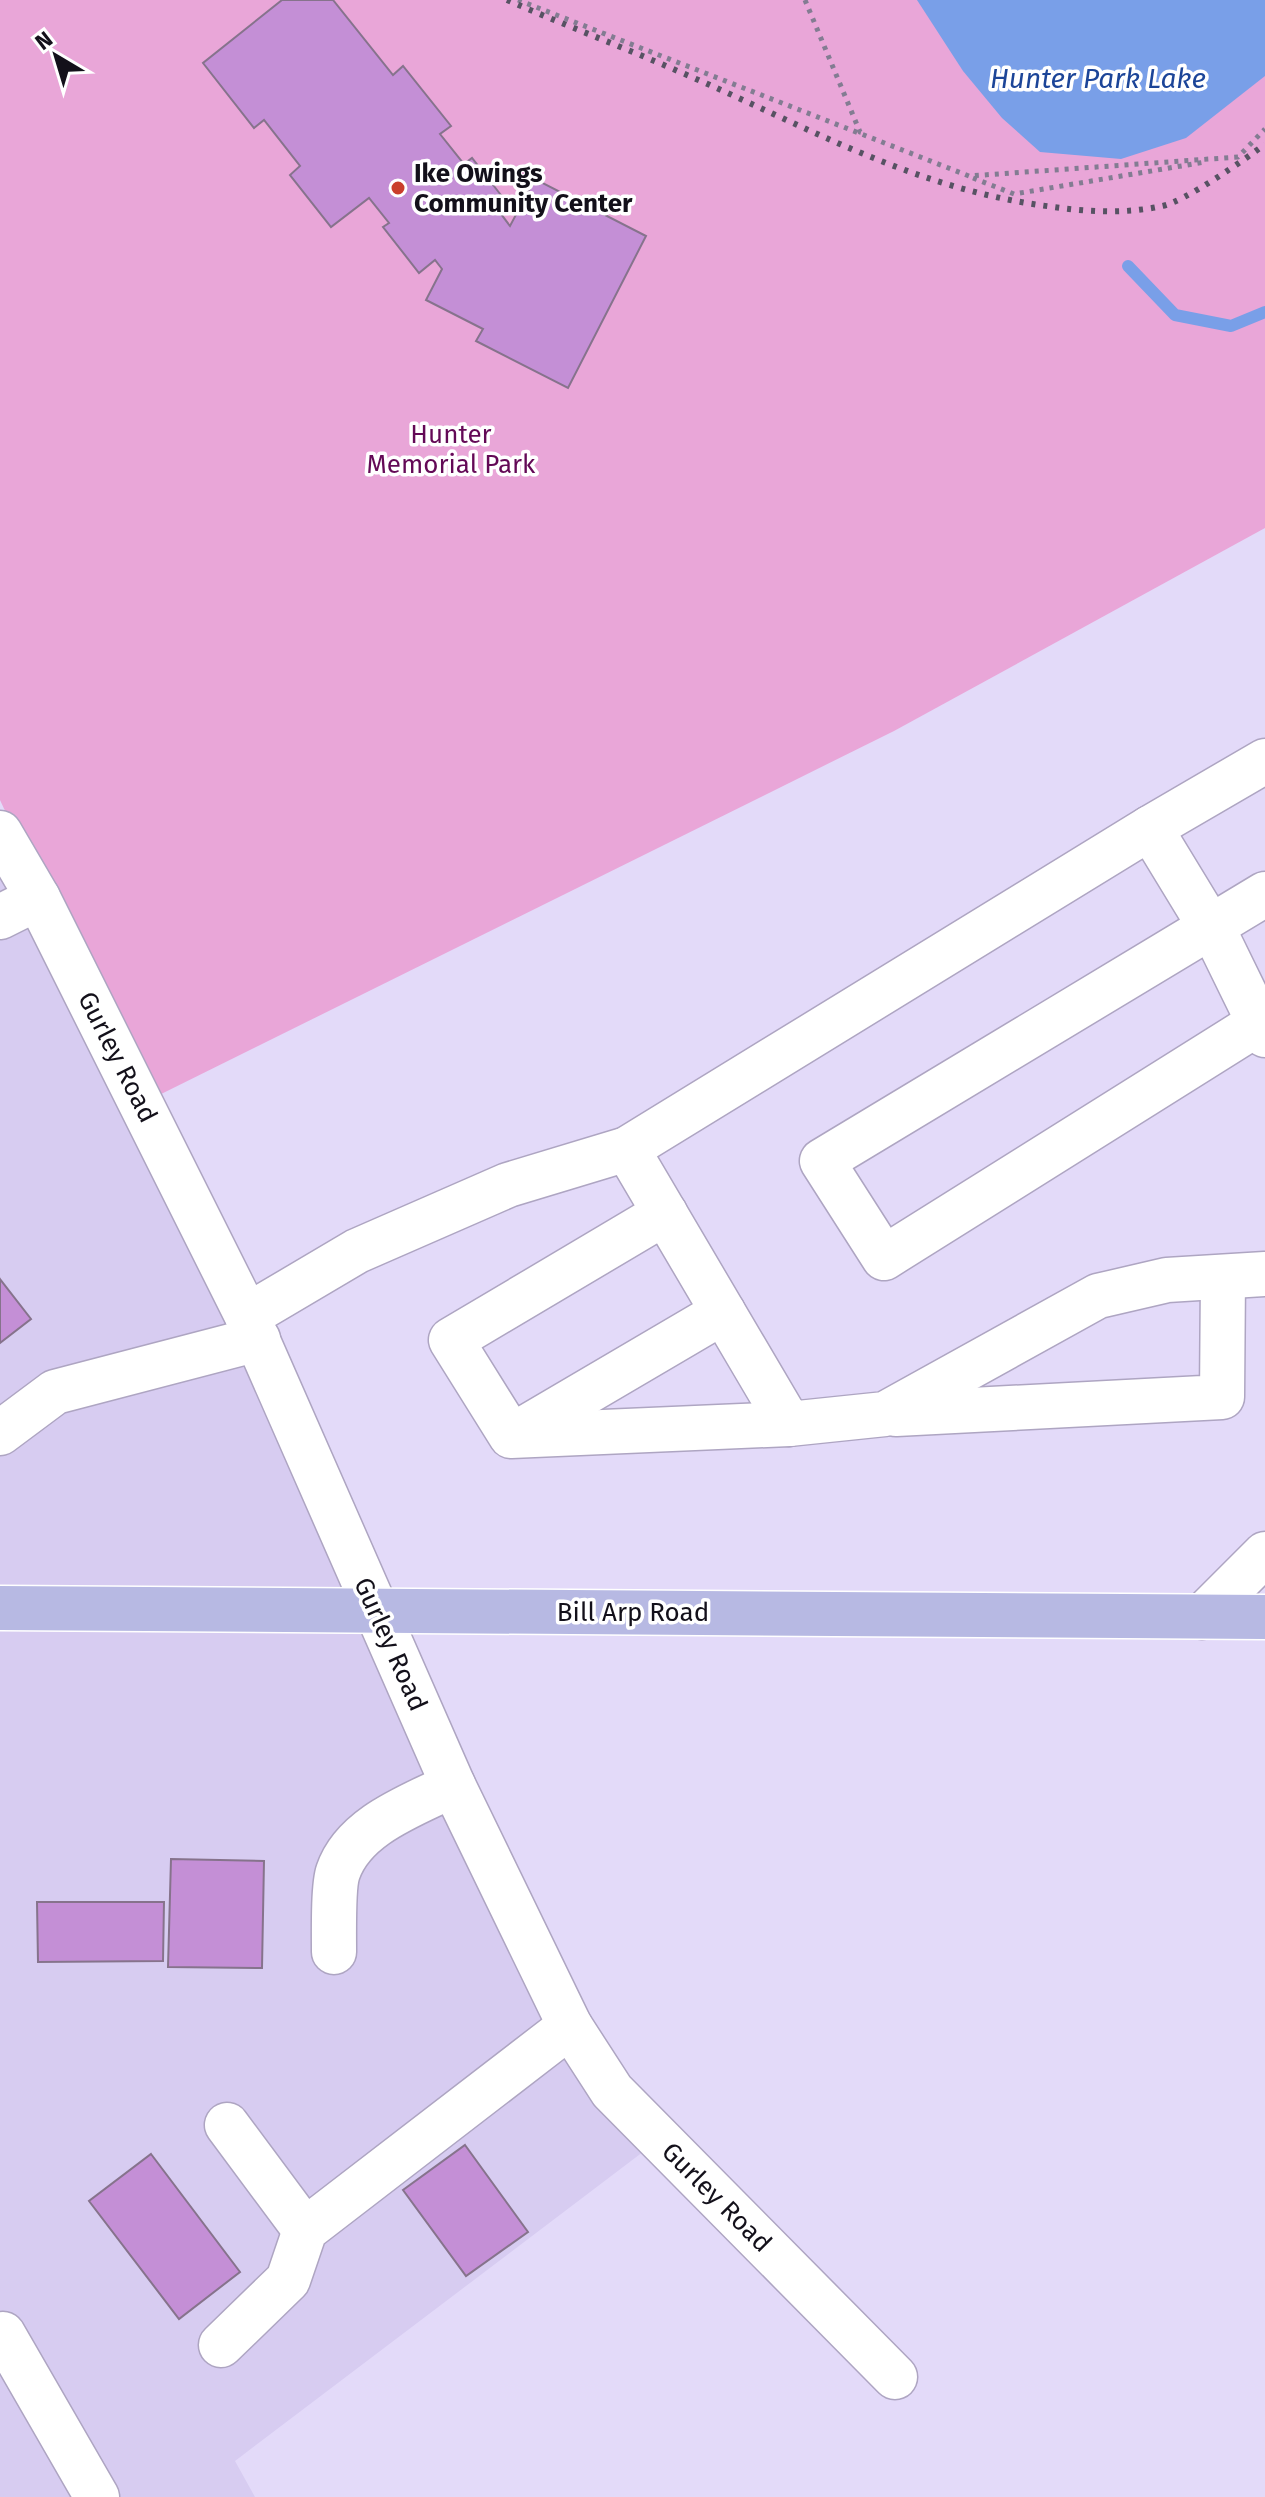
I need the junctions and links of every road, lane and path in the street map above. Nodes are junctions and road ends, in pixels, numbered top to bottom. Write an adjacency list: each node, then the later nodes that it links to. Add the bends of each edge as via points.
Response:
1 (518, 0): 5 (path)
2 (805, 0): 5 (path, via 860,132)
3 (1265, 131): 4 (path)
4 (1238, 157): 5 (path); 5 (path, via 1014,194)
5 (969, 176)
6 (1265, 761): 7 (street)
7 (1150, 828): 12 (street); 14 (street)
8 (0, 833): 10 (street, Gurley Road)
9 (1265, 894): 12 (street)
10 (38, 898): 11 (street); 18 (street, Gurley Road)
11 (0, 917)
12 (1211, 928): 13 (street); 13 (street, via 822,1161 884,1258)
13 (1264, 1026)
14 (627, 1149): 15 (street); 18 (street, via 508,1185 357,1251)
15 (665, 1213): 17 (street); 22 (street, via 451,1340)
16 (1244, 1275): 19 (street, via 1167,1280 1098,1296); 19 (street, via 1222,1397)
17 (723, 1312): 20 (street); 22 (street)
18 (252, 1328): 21 (street, via 55,1392); 25 (street, Gurley Road)
19 (885, 1414): 20 (street)
20 (789, 1424): 22 (street)
21 (0, 1433)
22 (511, 1436)
23 (1265, 1554): 26 (street)
24 (0, 1608): 25 (main road, Bill Arp Road)
25 (376, 1610): 26 (main road, Bill Arp Road); 28 (street, Gurley Road)
26 (1202, 1617): 27 (main road, Bill Arp Road)
27 (1265, 1617)
28 (453, 1785): 29 (street, via 371,1828 355,1845 337,1873); 30 (street, Gurley Road)
29 (334, 1952)
30 (570, 2026): 32 (street); 35 (street, Gurley Road, via 612,2091)
31 (227, 2125): 32 (street)
32 (305, 2230): 34 (street, via 288,2280)
33 (0, 2336): 36 (street)
34 (221, 2345)
35 (895, 2377)
36 (97, 2497)

